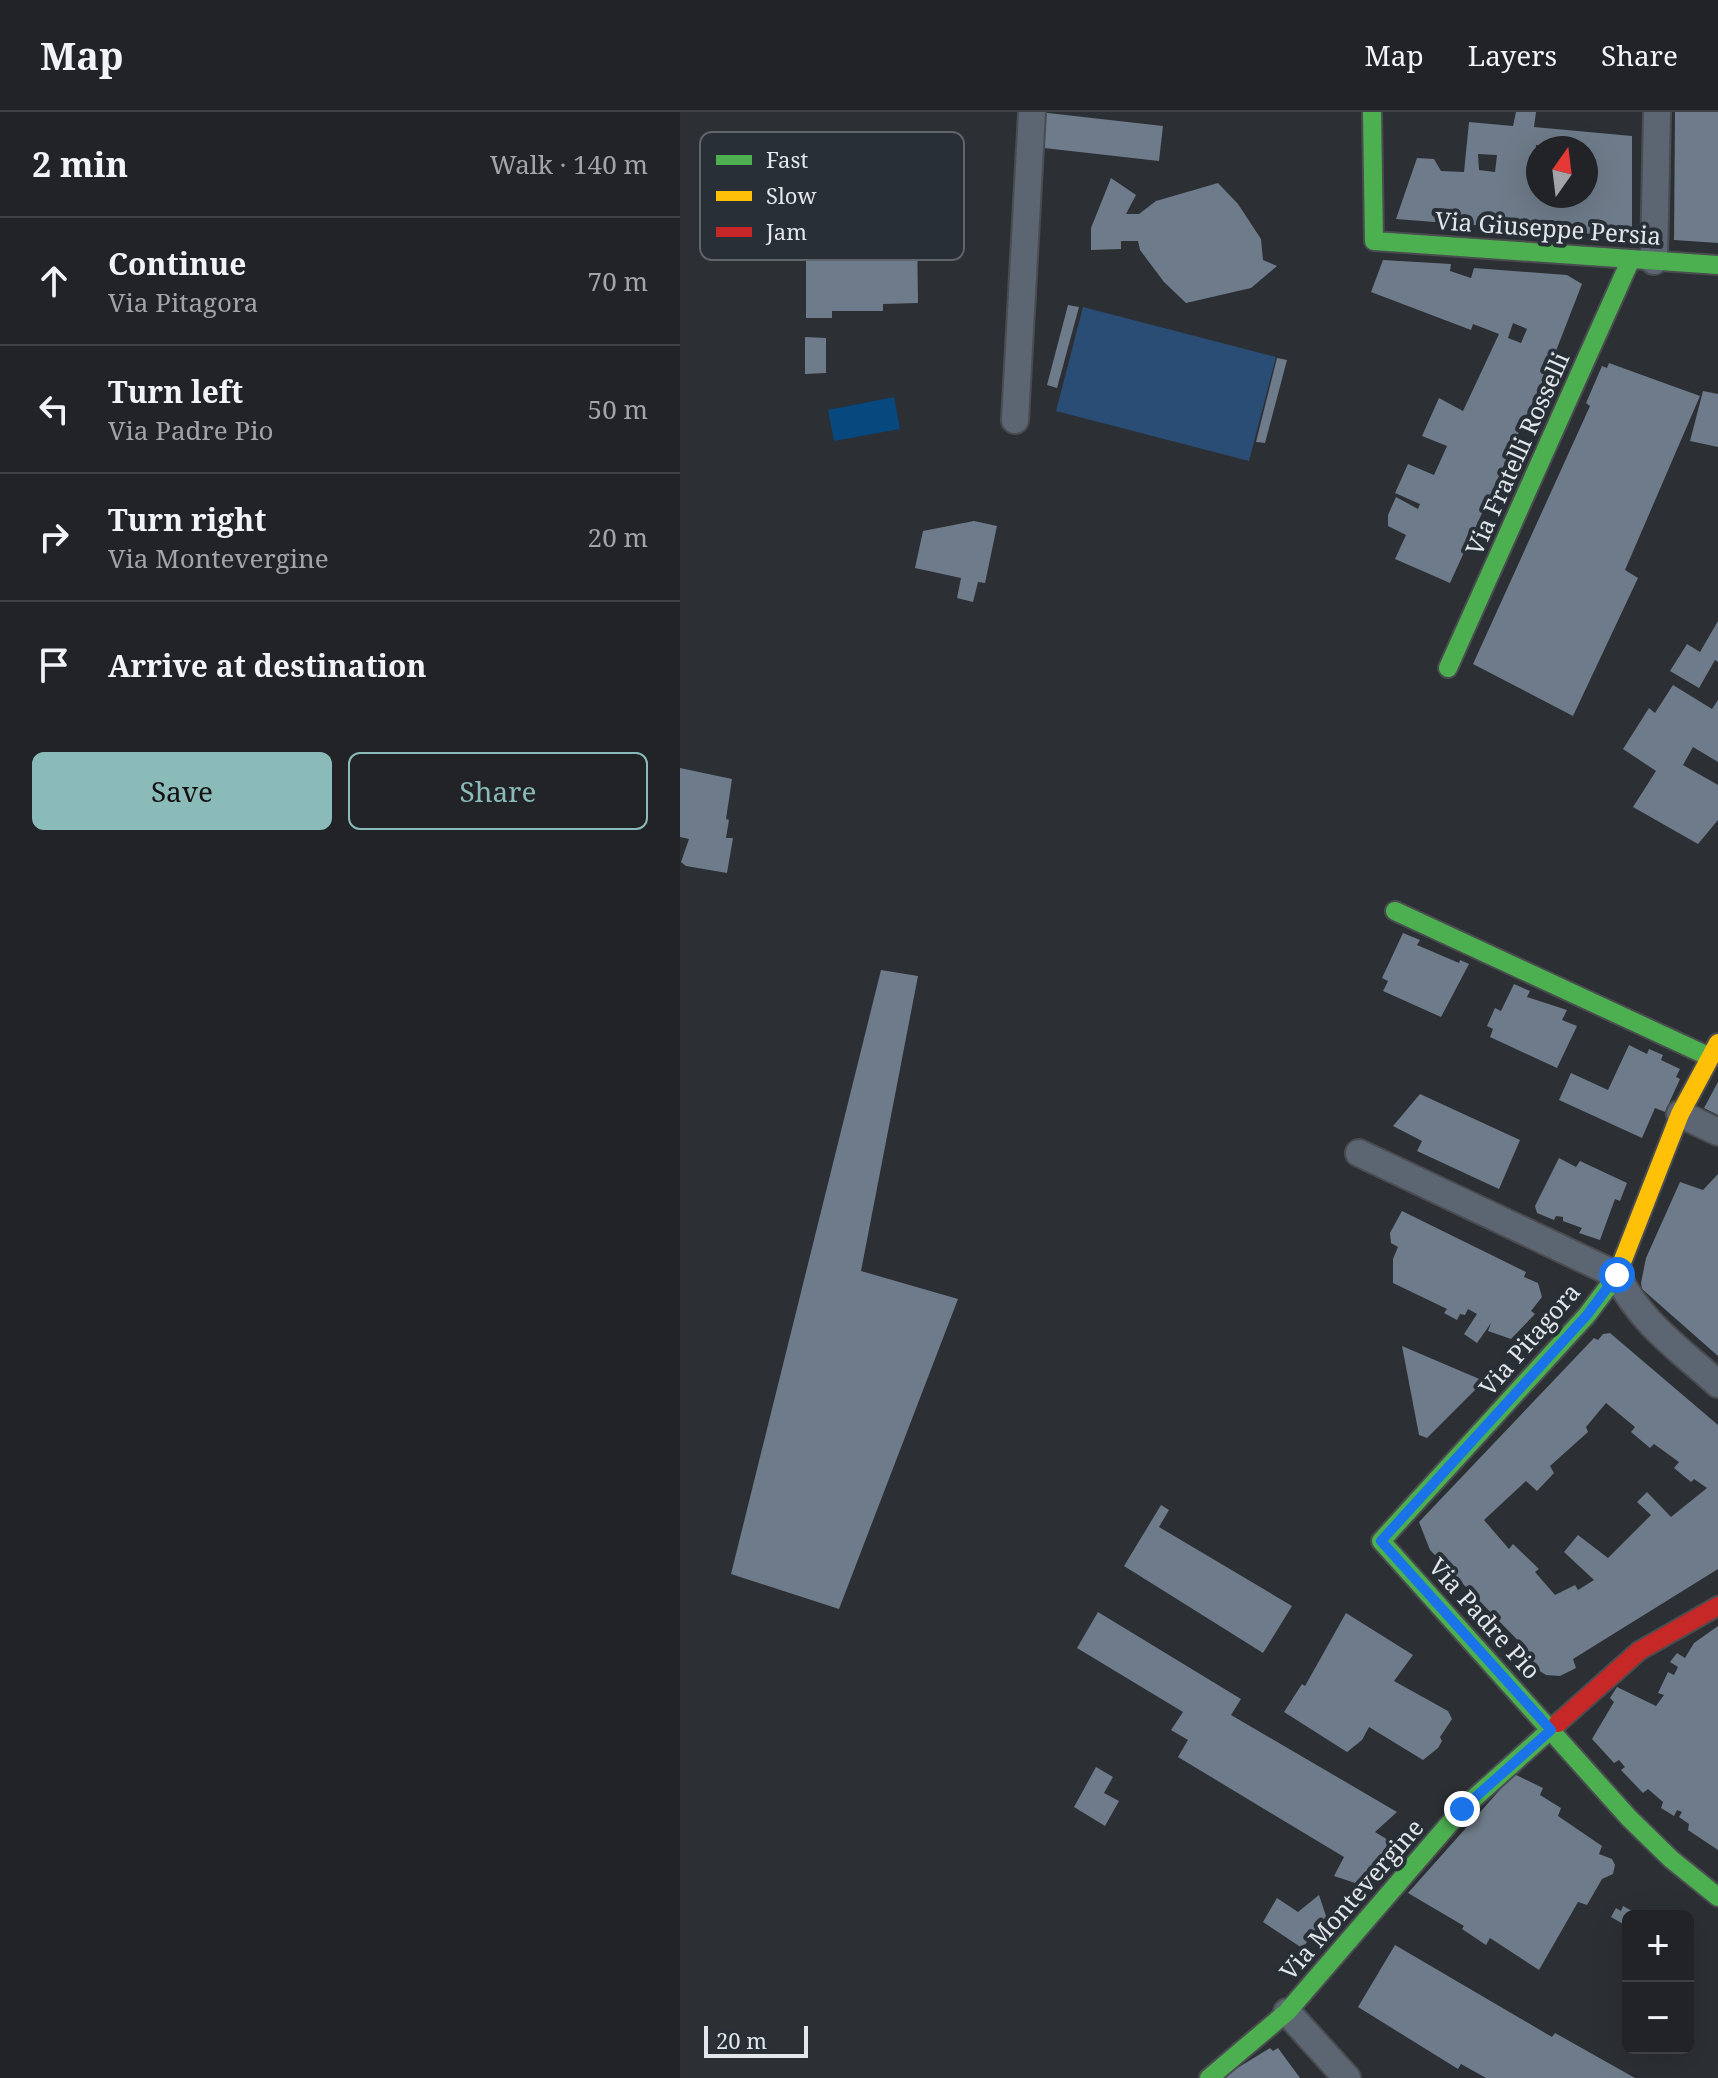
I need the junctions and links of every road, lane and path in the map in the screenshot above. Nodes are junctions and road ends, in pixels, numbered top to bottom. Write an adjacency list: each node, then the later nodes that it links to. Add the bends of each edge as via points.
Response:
1 (1032, 112): 6 (street)
2 (1372, 112): 4 (street, Via Giuseppe Persia, via 1374,241)
3 (1657, 112): 4 (street)
4 (1643, 260): 5 (street, Via Giuseppe Persia); 7 (street, Via Fratelli Rosselli)
5 (1718, 265)
6 (1015, 420)
7 (1448, 668)
8 (1395, 911): 9 (street, Via Pitagora)
9 (1714, 1050): 10 (street, Via Pitagora)
10 (1680, 1114): 11 (street); 13 (street, Via Pitagora)
11 (1718, 1132)
12 (1359, 1153): 13 (street)
13 (1617, 1275): 14 (street, via 1643,1317); 15 (street, Via Pitagora, via 1587,1315)
14 (1718, 1384)
15 (1381, 1541): 17 (street, Via Padre Pio)
16 (1718, 1606): 17 (street, Via Montevergine, via 1639,1651)
17 (1551, 1730): 18 (street, Via Padre Pio, via 1618,1811); 19 (street, Via Montevergine, via 1462,1809)
18 (1718, 1897)
19 (1287, 2012): 20 (street, Via Montevergine); 21 (street)
20 (1209, 2078)
21 (1347, 2078)

